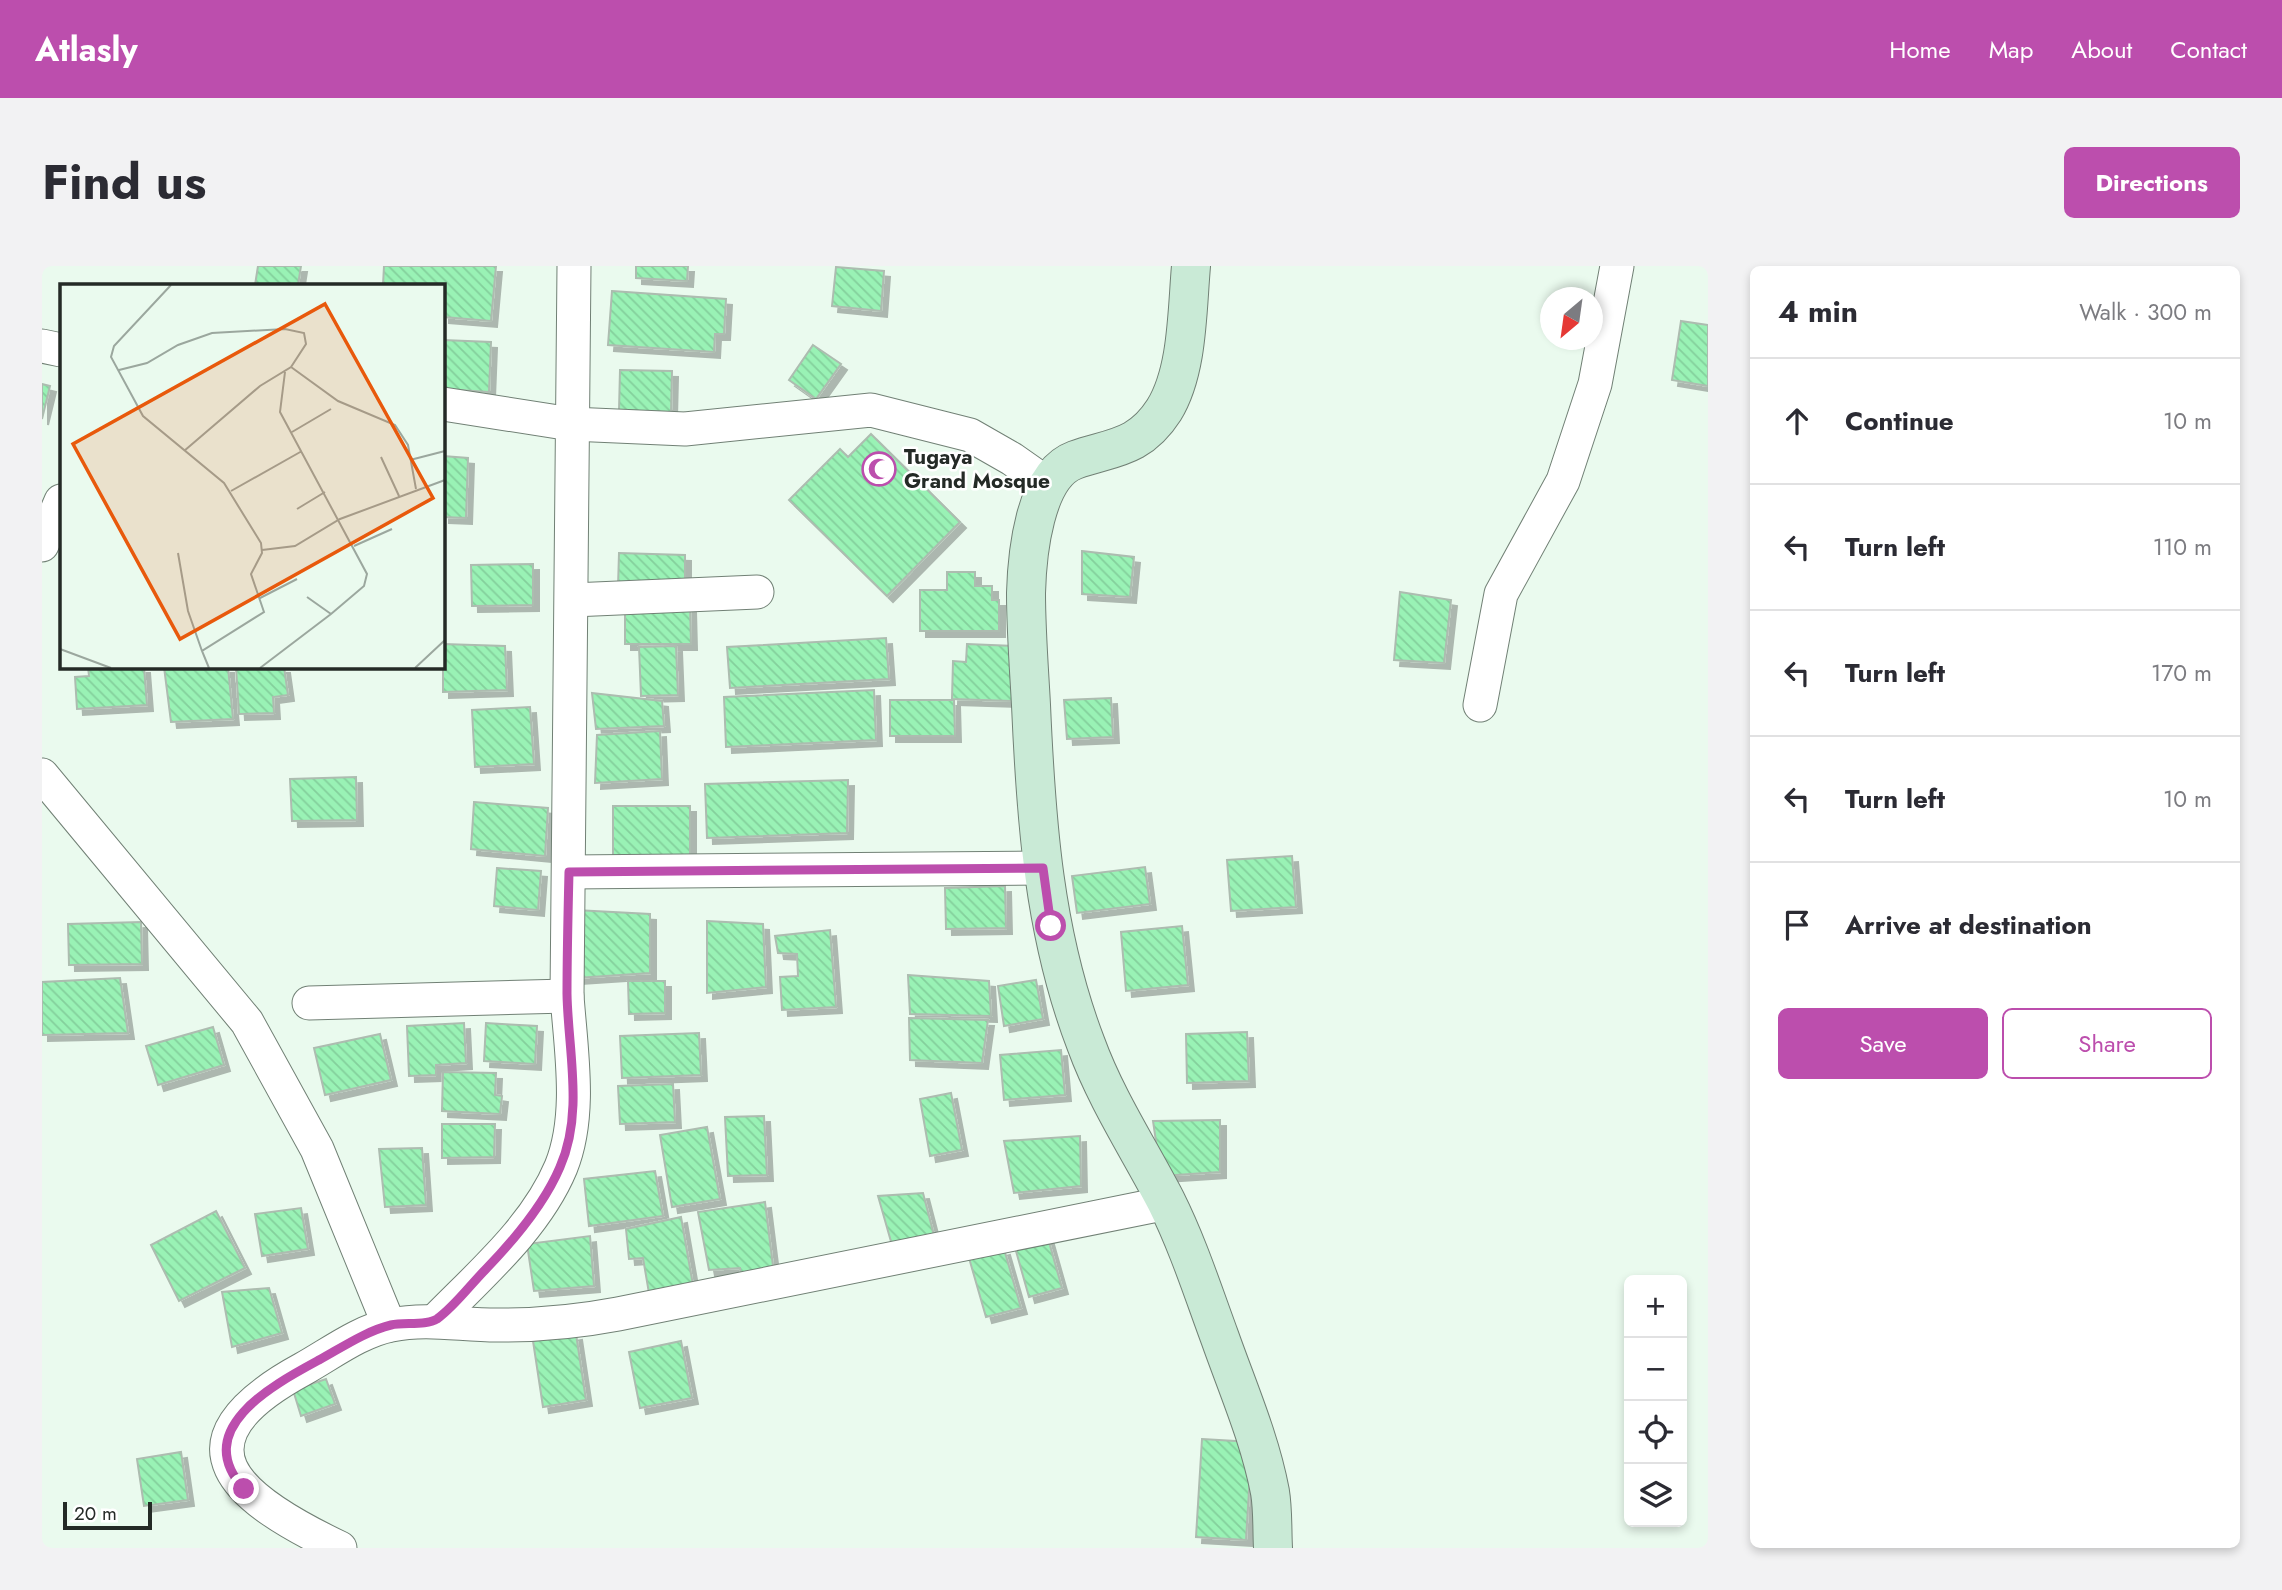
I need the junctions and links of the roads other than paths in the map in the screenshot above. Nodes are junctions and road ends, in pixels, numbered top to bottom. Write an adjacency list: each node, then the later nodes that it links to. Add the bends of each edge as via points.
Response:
1 (574, 266): 7 (street)
2 (1191, 266): 8 (street, via 1182,349 1171,396 1162,413 1122,448 1064,466)
3 (1617, 266): 11 (street, via 1595,384 1563,481 1501,594)
4 (42, 346): 5 (street)
5 (60, 350)
6 (444, 404): 7 (street)
7 (571, 424): 8 (street, via 685,429 870,410 970,435); 10 (street)
8 (1049, 485): 13 (street, via 1034,525 1026,590 1035,796)
9 (757, 592): 10 (street)
10 (572, 600): 14 (street)
11 (1480, 705)
12 (42, 775): 19 (street, via 247,1022 317,1149)
13 (1043, 868): 14 (street); 17 (street, via 1051,926 1087,1048)
14 (569, 872): 15 (street)
15 (567, 996): 16 (street); 18 (street, via 573,1082 570,1128 561,1165 546,1195 500,1255)
16 (309, 1003)
17 (1167, 1203): 18 (street, via 600,1318 501,1325); 21 (street, via 1250,1416 1270,1494)
18 (436, 1320): 19 (street)
19 (389, 1325): 20 (street, via 275,1384 252,1402 226,1443 232,1476 244,1489)
20 (340, 1548)
21 (1273, 1548)

